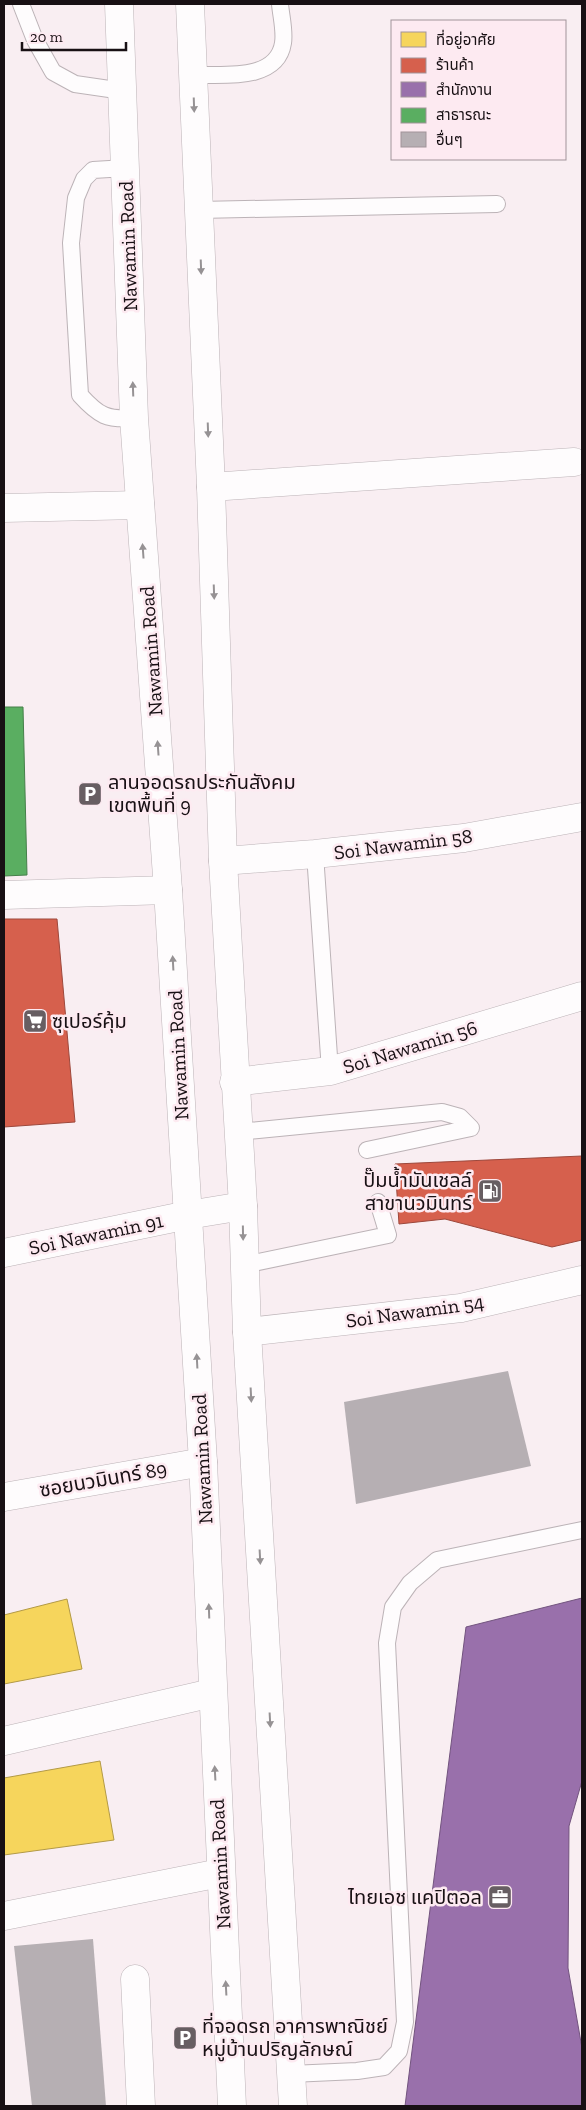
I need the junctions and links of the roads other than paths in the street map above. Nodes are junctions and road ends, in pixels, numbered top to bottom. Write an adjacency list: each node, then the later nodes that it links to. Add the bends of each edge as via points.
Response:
1 (21, 4): 6 (lane, via 35,40 53,72 75,84)
2 (119, 4): 6 (main road, Nawamin Road)
3 (190, 4): 5 (main road)
4 (280, 4): 5 (lane, via 283,43 274,62 258,72)
5 (193, 75): 9 (main road, one-way to 9)
6 (123, 92): 7 (main road, Nawamin Road)
7 (126, 168): 10 (main road, Nawamin Road, one-way to 7); 10 (lane, via 93,170 84,179 76,198 71,243 80,395 94,411 113,419)
8 (497, 204): 9 (lane)
9 (199, 210): 12 (main road, one-way to 12)
10 (134, 418): 13 (main road, Nawamin Road)
11 (574, 462): 12 (main road)
12 (210, 487): 17 (main road, one-way to 17)
13 (140, 505): 14 (main road); 18 (main road, Nawamin Road, one-way to 13)
14 (4, 508)
15 (582, 817): 16 (main road, Soi Nawamin 58, via 464,838)
16 (315, 854): 17 (main road, Soi Nawamin 58); 21 (lane)
17 (223, 861): 22 (main road)
18 (168, 890): 19 (main road); 27 (main road, Nawamin Road, one-way to 18)
19 (4, 895)
20 (582, 996): 21 (main road, Soi Nawamin 56)
21 (330, 1071): 22 (main road, Soi Nawamin 56)
22 (234, 1082): 23 (main road)
23 (238, 1132): 24 (lane, via 442,1112 460,1117 471,1128); 26 (main road)
24 (367, 1150)
25 (378, 1202): 29 (lane, via 388,1235)
26 (243, 1206): 27 (main road, Soi Nawamin 91); 29 (main road, one-way to 29)
27 (188, 1215): 28 (main road, Soi Nawamin 91); 32 (main road, Nawamin Road, one-way to 27)
28 (4, 1253)
29 (244, 1264): 31 (main road)
30 (582, 1280): 31 (main road, Soi Nawamin 54, via 462,1308)
31 (247, 1332): 40 (main road, one-way to 40)
32 (203, 1462): 33 (main road, ซอยนวมินทร์ 89); 35 (main road, Nawamin Road, one-way to 32)
33 (4, 1497)
34 (582, 1530): 40 (lane, via 437,1560 410,1582 393,1607 387,1643 404,2013 399,2051 384,2066 357,2071)
35 (212, 1693): 36 (main road); 37 (main road, Nawamin Road, one-way to 35)
36 (4, 1741)
37 (220, 1873): 38 (main road); 42 (main road, Nawamin Road, one-way to 37)
38 (4, 1916)
39 (135, 1979): 41 (main road)
40 (291, 2074): 43 (main road)
41 (141, 2106)
42 (232, 2106)
43 (293, 2106)

